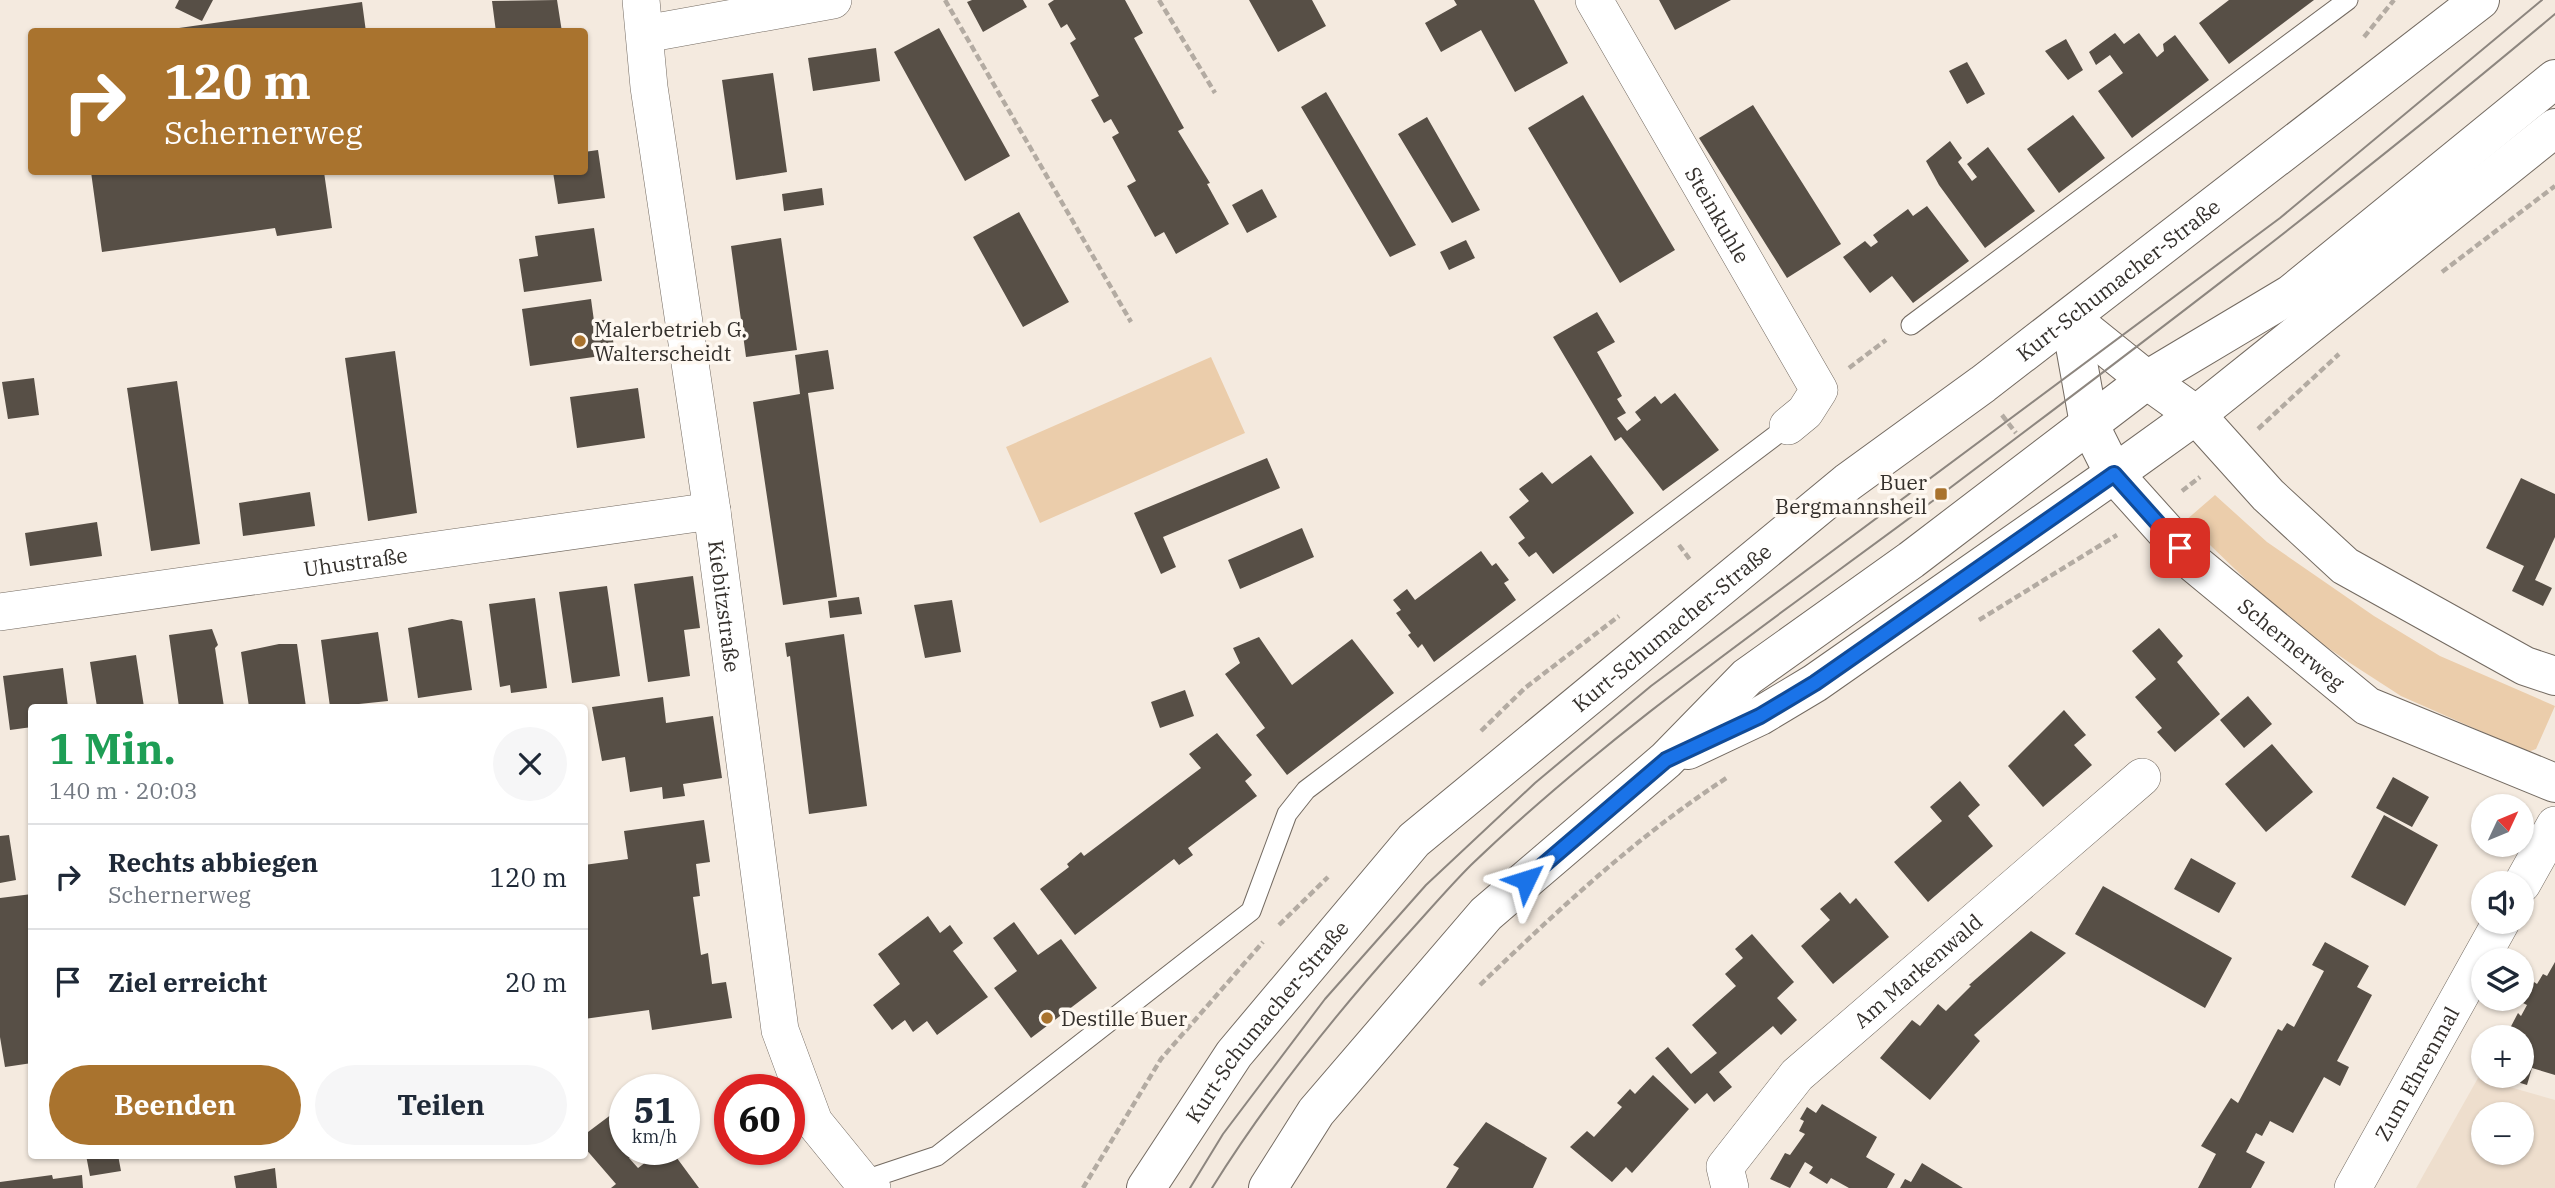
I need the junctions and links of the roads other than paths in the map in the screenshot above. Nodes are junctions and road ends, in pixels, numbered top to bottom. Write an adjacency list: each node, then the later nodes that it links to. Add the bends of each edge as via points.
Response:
1 (833, 0): 5 (street)
2 (1594, 0): 13 (street, Steinkuhle, via 1819,390 1805,412)
3 (2348, 0): 9 (lane)
4 (2468, 4): 8 (main road, Kurt-Schumacher-Straße)
5 (643, 17): 15 (street, Kiebitzstraße, via 649,87)
6 (2555, 79): 10 (main road, via 2291,294)
7 (2555, 128): 11 (main road)
8 (2070, 318): 10 (main road); 12 (main road, Schernerweg); 25 (main road, Kurt-Schumacher-Straße, via 1848,482 1414,840 1234,1054)
9 (1911, 326)
10 (2147, 380): 11 (main road); 12 (main road)
11 (2196, 415): 14 (main road); 17 (main road, via 2268,495 2345,566 2525,666)
12 (2089, 424): 14 (main road, Schernerweg); 18 (main road, via 1747,677)
13 (1788, 425): 24 (lane, via 1306,790 1287,814 1251,911 937,1156)
14 (2114, 474): 18 (main road, via 1815,683 1760,716); 20 (main road, Schernerweg, via 2195,564 2367,705)
15 (712, 511): 16 (street, Uhustraße); 24 (street, Kiebitzstraße, via 780,1030 814,1122)
16 (0, 612)
17 (2555, 677)
18 (1666, 760): 26 (main road, via 1486,914 1316,1112)
19 (2142, 777): 27 (street, Am Markenwald, via 1797,1075 1725,1167)
20 (2555, 783)
21 (2555, 825): 22 (street)
22 (2529, 871)
23 (2494, 934): 28 (street, Zum Ehrenmal)
24 (859, 1186)
25 (1146, 1188)
26 (1268, 1188)
27 (1730, 1188)
28 (2353, 1188)

